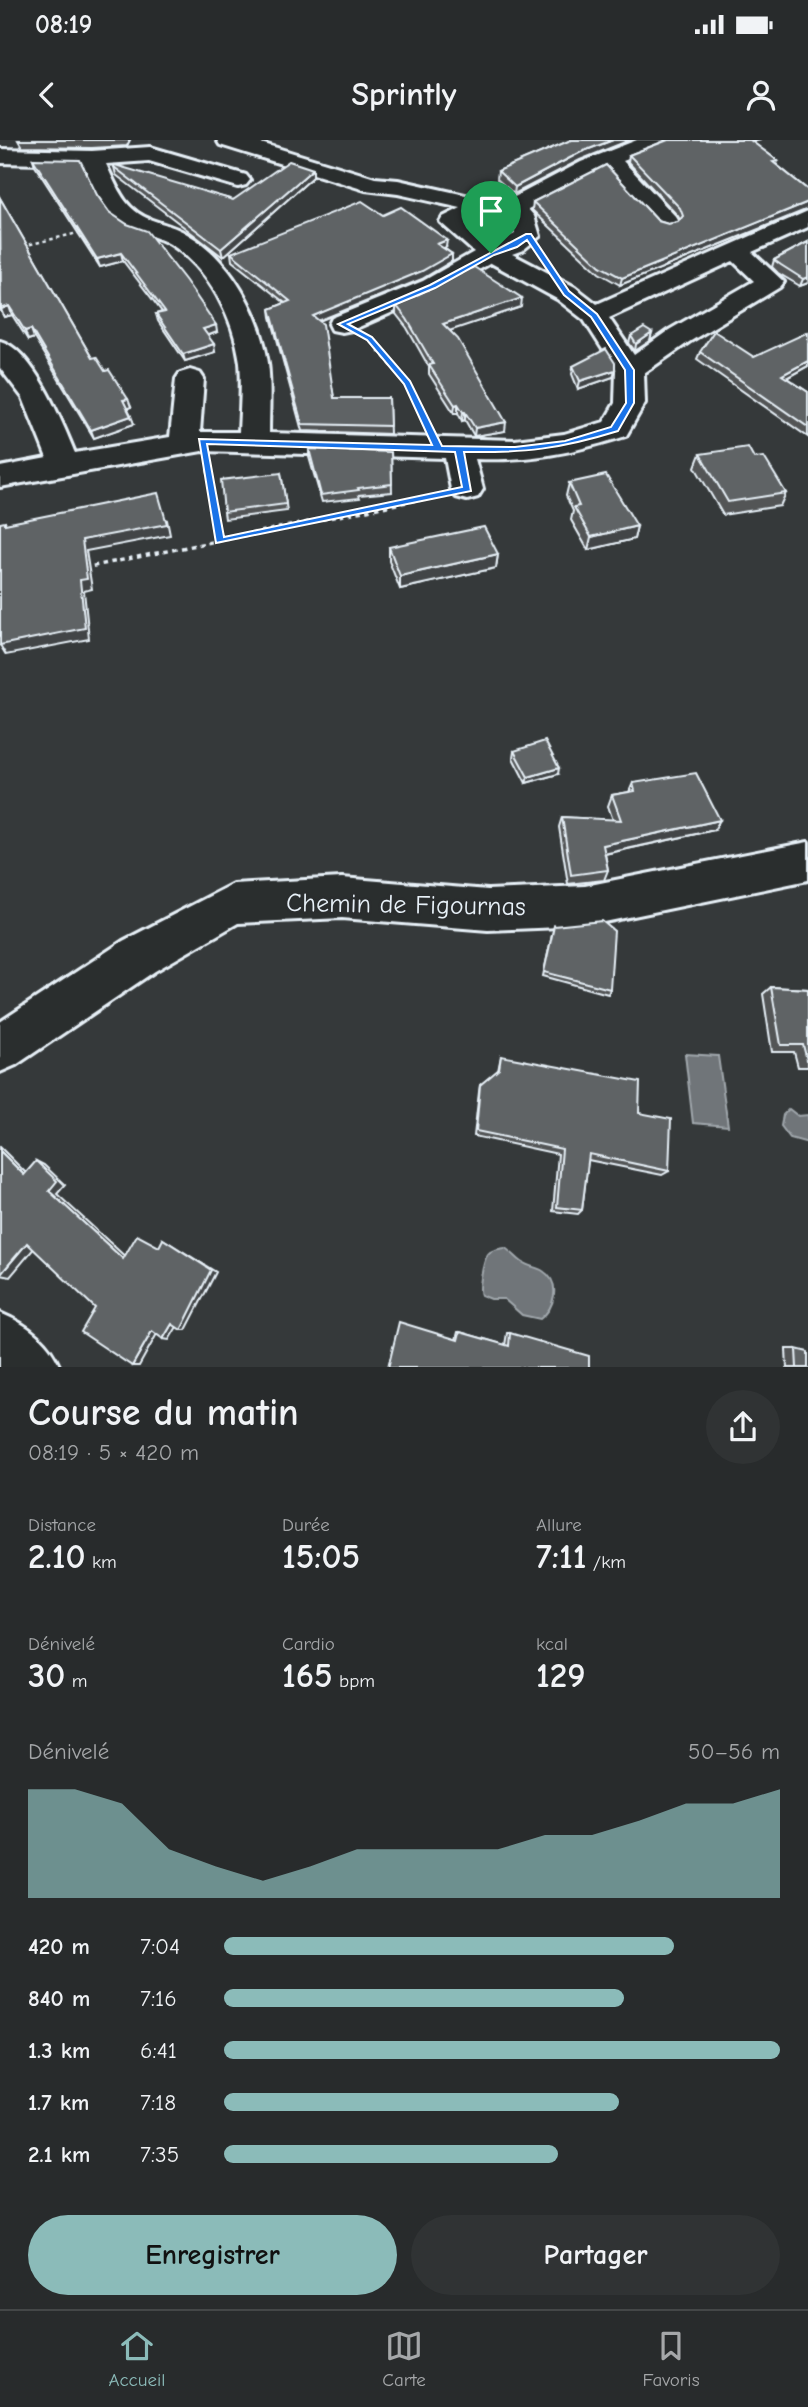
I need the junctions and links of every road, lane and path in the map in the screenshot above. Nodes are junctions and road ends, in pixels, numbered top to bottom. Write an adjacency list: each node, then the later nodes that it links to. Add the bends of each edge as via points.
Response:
1 (228, 140): 8 (street, via 373,185)
2 (657, 140): 6 (street)
3 (338, 151): 8 (street, via 388,169)
4 (0, 156): 5 (street)
5 (92, 158): 7 (street, via 150,154); 11 (street)
6 (608, 160): 10 (street); 14 (street)
7 (238, 180)
8 (398, 187): 9 (street); 13 (street)
9 (483, 206): 10 (street); 13 (street)
10 (511, 209): 15 (street, via 522,216)
11 (126, 218): 16 (path); 26 (street, via 185,243 238,304 253,354)
12 (808, 218): 17 (street)
13 (452, 222): 18 (street)
14 (667, 222)
15 (528, 236): 18 (street); 19 (street)
16 (20, 247)
17 (736, 251): 20 (street); 23 (street, via 771,282)
18 (491, 253): 19 (street); 21 (street, via 432,286)
19 (566, 293): 20 (street)
20 (594, 315): 23 (street)
21 (342, 324): 27 (path, via 369,339 407,383)
22 (0, 349): 28 (street, via 37,396)
23 (630, 370): 27 (street, via 630,403 615,429 566,444 515,450)
24 (190, 379): 25 (street)
25 (193, 442): 26 (street); 28 (street); 31 (path)
26 (254, 444): 27 (street)
27 (449, 449): 30 (street)
28 (64, 464): 29 (street)
29 (0, 477)
30 (467, 489): 31 (path)
31 (220, 541): 32 (path)
32 (79, 569)
33 (808, 861): 34 (street, Chemin de Figournas, via 585,906 488,910 342,898 233,904 139,956)
34 (0, 1049)
35 (0, 1340): 36 (street)
36 (33, 1367)

